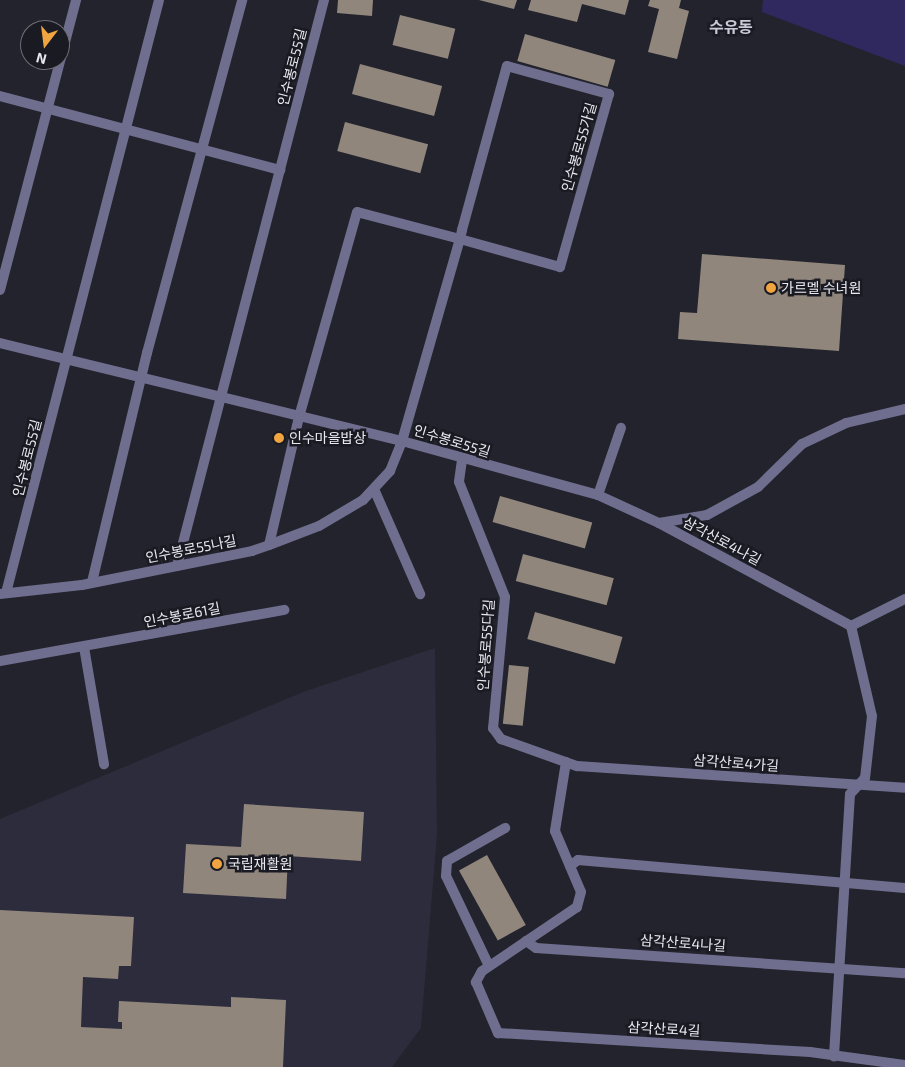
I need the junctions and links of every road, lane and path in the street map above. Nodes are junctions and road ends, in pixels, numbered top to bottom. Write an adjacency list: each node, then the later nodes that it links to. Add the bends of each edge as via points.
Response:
1 (76, 0): 6 (street)
2 (159, 0): 7 (street, 인수봉로55길)
3 (242, 0): 8 (street)
4 (324, 0): 9 (street, 인수봉로55길)
5 (0, 96): 6 (street)
6 (48, 108): 7 (street); 11 (street)
7 (126, 128): 8 (street); 13 (street, 인수봉로55길)
8 (203, 149): 9 (street); 14 (street)
9 (280, 170): 15 (street, 인수봉로55길)
10 (460, 239): 10 (street, 인수봉로55가길, via 507,66 608,94 560,267); 17 (street, 인수봉로55가길, via 357,212); 19 (street, 인수봉로55가길)
11 (0, 290)
12 (0, 343): 13 (street, 인수봉로55길)
13 (66, 359): 14 (street, 인수봉로55길); 27 (street, 인수봉로55길)
14 (141, 378): 15 (street, 인수봉로55길); 26 (street)
15 (222, 398): 17 (street, 인수봉로55길); 25 (street, 인수봉로55길)
16 (905, 409): 23 (street, via 846,423 802,444 758,487 707,515)
17 (299, 417): 19 (street, 인수봉로55길); 24 (street)
18 (621, 428): 22 (street)
19 (402, 441): 20 (street, 인수봉로55길); 21 (street, 인수봉로55나길, via 390,472)
20 (462, 460): 22 (street, 인수봉로55길); 34 (street, 인수봉로55다길, via 459,482 505,597 493,728 501,739)
21 (374, 489): 24 (street, 인수봉로55나길, via 363,500 319,526); 28 (street)
22 (598, 495): 23 (street, 인수봉로55길)
23 (659, 523): 31 (street, 삼각산로4나길)
24 (269, 545): 25 (street, 인수봉로55나길)
25 (177, 566): 26 (street, 인수봉로55나길)
26 (92, 582): 27 (street, 인수봉로55나길)
27 (3, 594)
28 (420, 594)
29 (905, 599): 31 (street)
30 (284, 610): 32 (street, 인수봉로61길)
31 (852, 626): 36 (street, via 872,716 865,778)
32 (84, 647): 33 (street, 인수봉로61길); 35 (street)
33 (0, 661)
34 (566, 762): 36 (street, 삼각산로4가길, via 577,766); 39 (street, 삼각산로4길, via 555,831)
35 (104, 764)
36 (859, 784): 37 (street, 삼각산로4가길); 40 (street, via 850,794)
37 (905, 788)
38 (505, 828): 43 (street, via 447,861 446,876)
39 (570, 866): 40 (street, via 578,860 837,880); 42 (street, 삼각산로4길, via 581,892 577,906)
40 (845, 884): 41 (street); 44 (street)
41 (905, 888)
42 (526, 941): 43 (street, 삼각산로4길); 44 (street, 삼각산로4나길, via 536,948)
43 (490, 966): 46 (street, 삼각산로4길, via 482,971 476,982 498,1033 810,1052)
44 (840, 968): 45 (street); 46 (street)
45 (905, 973)
46 (834, 1057): 47 (street, 삼각산로4길)
47 (905, 1065)

